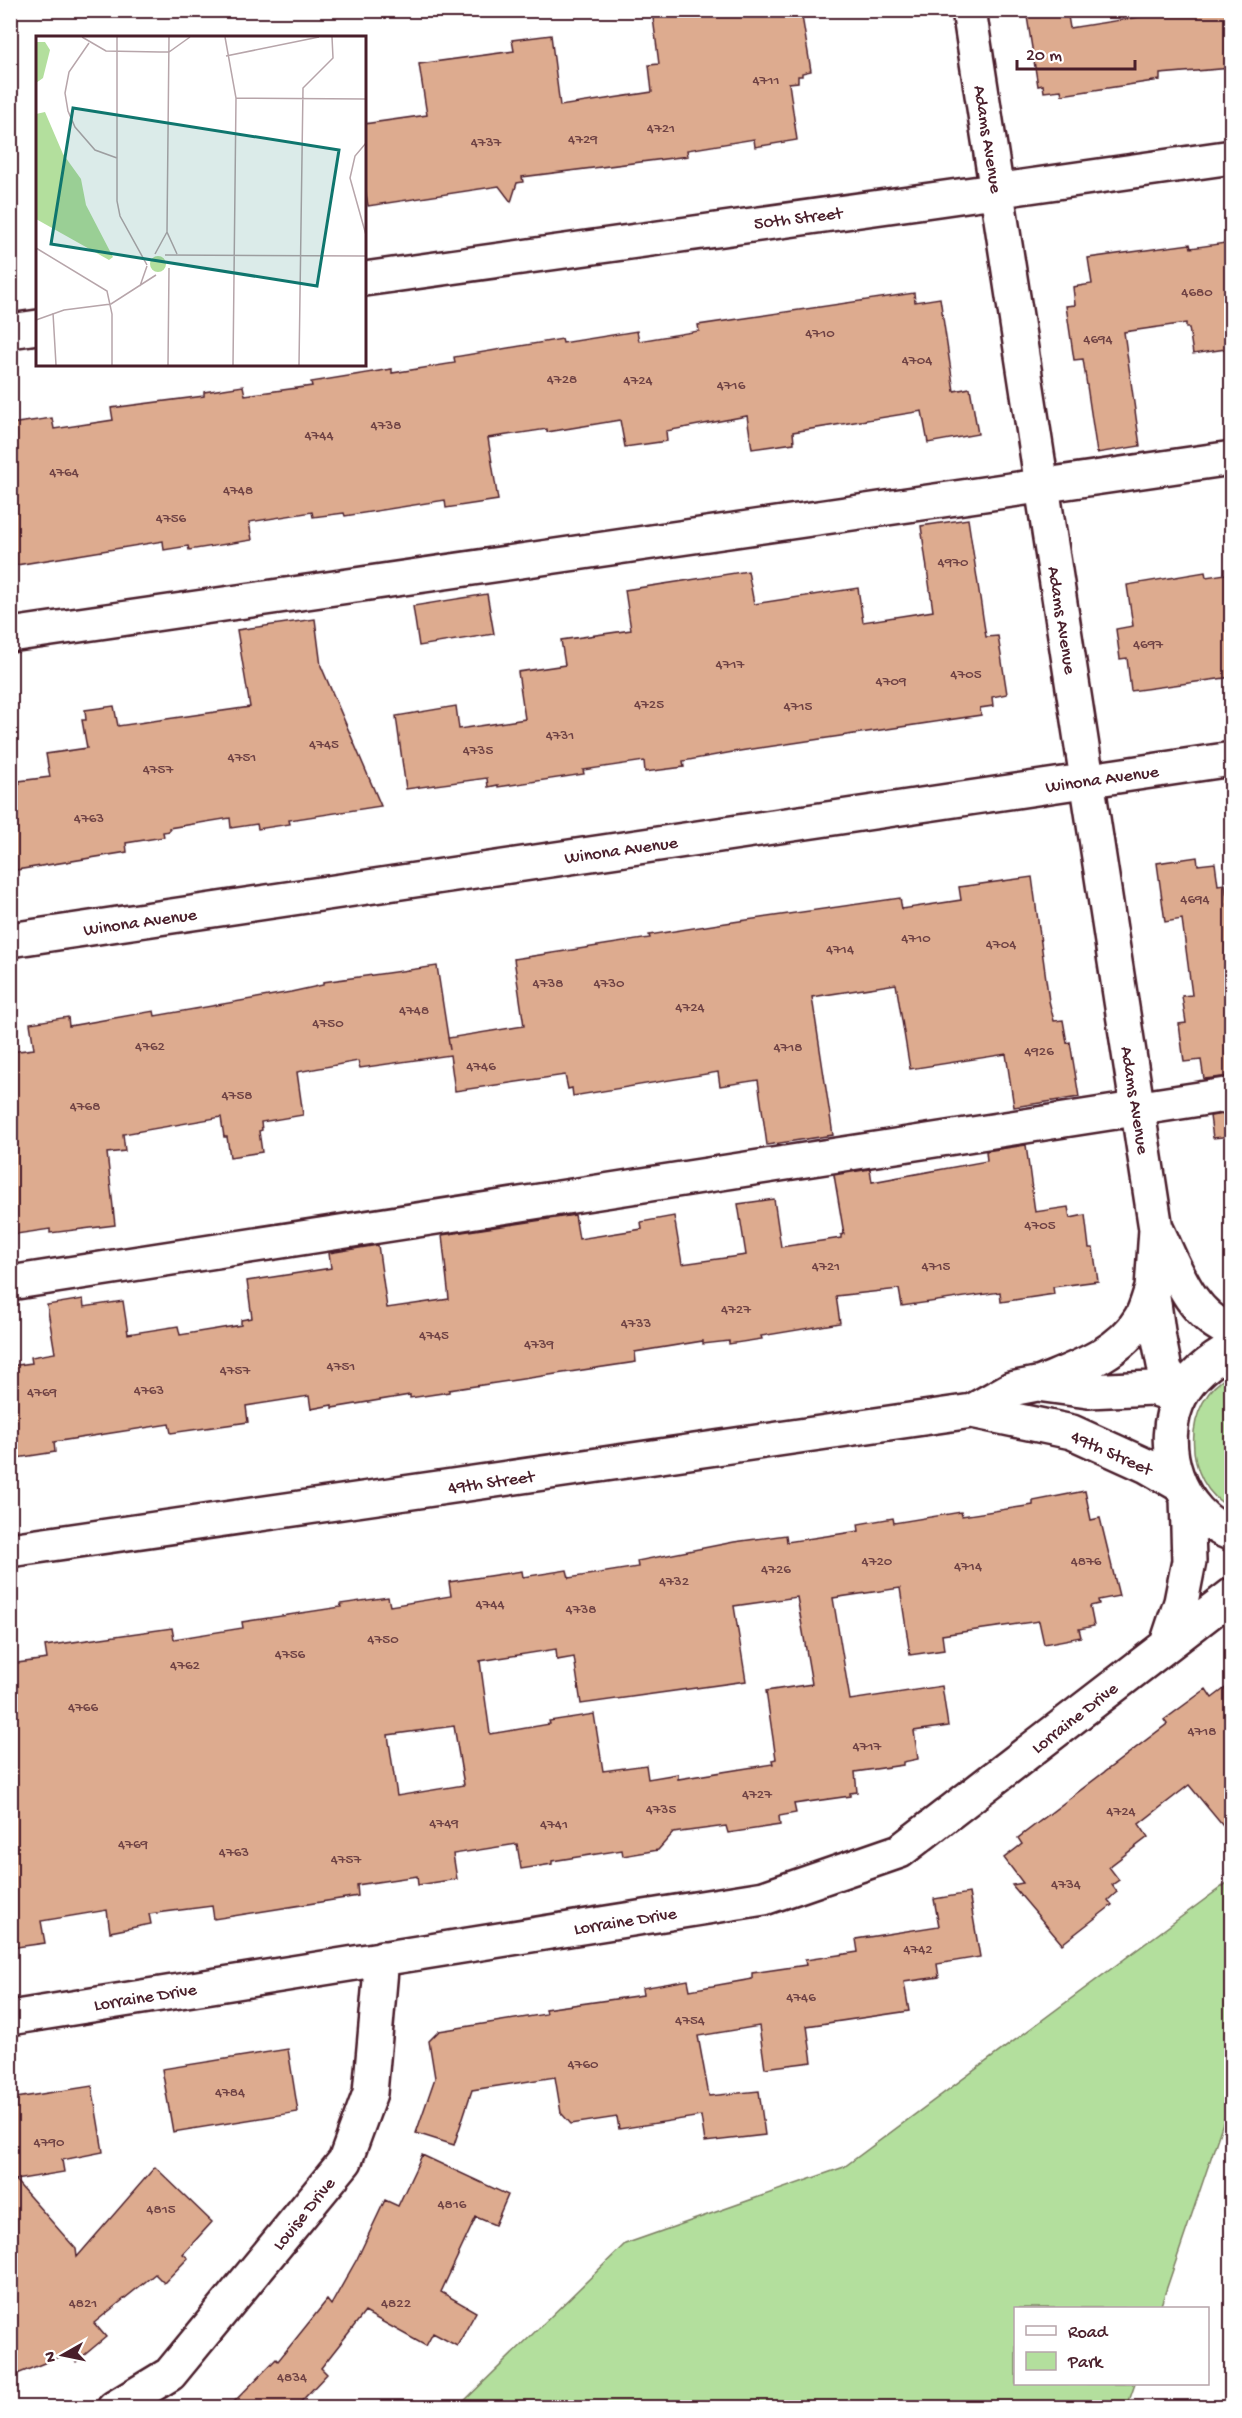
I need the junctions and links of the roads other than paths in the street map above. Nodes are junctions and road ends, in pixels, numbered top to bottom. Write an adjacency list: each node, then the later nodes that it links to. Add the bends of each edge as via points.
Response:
1 (969, 10): 3 (street, Adams Avenue)
2 (1232, 157): 3 (street, 50th Street)
3 (997, 192): 4 (street, 50th Street); 8 (street, Adams Avenue)
4 (366, 279)
5 (36, 327): 6 (street)
6 (10, 331)
7 (1232, 458): 8 (street)
8 (1042, 487): 9 (street); 11 (street, Adams Avenue)
9 (10, 635)
10 (1232, 759): 11 (street, Winona Avenue)
11 (1087, 780): 12 (street, Winona Avenue); 14 (street, Adams Avenue)
12 (10, 940)
13 (1232, 1094): 14 (street)
14 (1138, 1109): 15 (street, Adams Avenue); 16 (street)
15 (1156, 1229): 17 (street, Adams Avenue); 18 (street, Adams Avenue, via 1199,1310)
16 (10, 1283)
17 (1152, 1288): 20 (street, via 1140,1320 1121,1342 1079,1367); 21 (street, Adams Avenue, via 1165,1370)
18 (1232, 1331)
19 (1232, 1349): 21 (street, via 1202,1368)
20 (1037, 1384): 21 (street, 49th Street, via 1088,1391 1152,1388); 22 (street, 49th Street, via 1011,1389)
21 (1181, 1395): 23 (street, via 1171,1426 1171,1456)
22 (972, 1411): 23 (street, 49th Street, via 1072,1432 1147,1466); 25 (street, 49th Street)
23 (1183, 1491): 24 (street, via 1203,1517); 27 (street, via 1189,1561)
24 (1232, 1534)
25 (10, 1550)
26 (1232, 1595): 27 (street, Lorraine Drive)
27 (1167, 1644): 28 (street, Lorraine Drive, via 900,1851 764,1898)
28 (382, 1958): 29 (street, Lorraine Drive); 30 (street, Louise Drive, via 370,2093 345,2161 170,2374)
29 (10, 2018)
30 (114, 2408)

